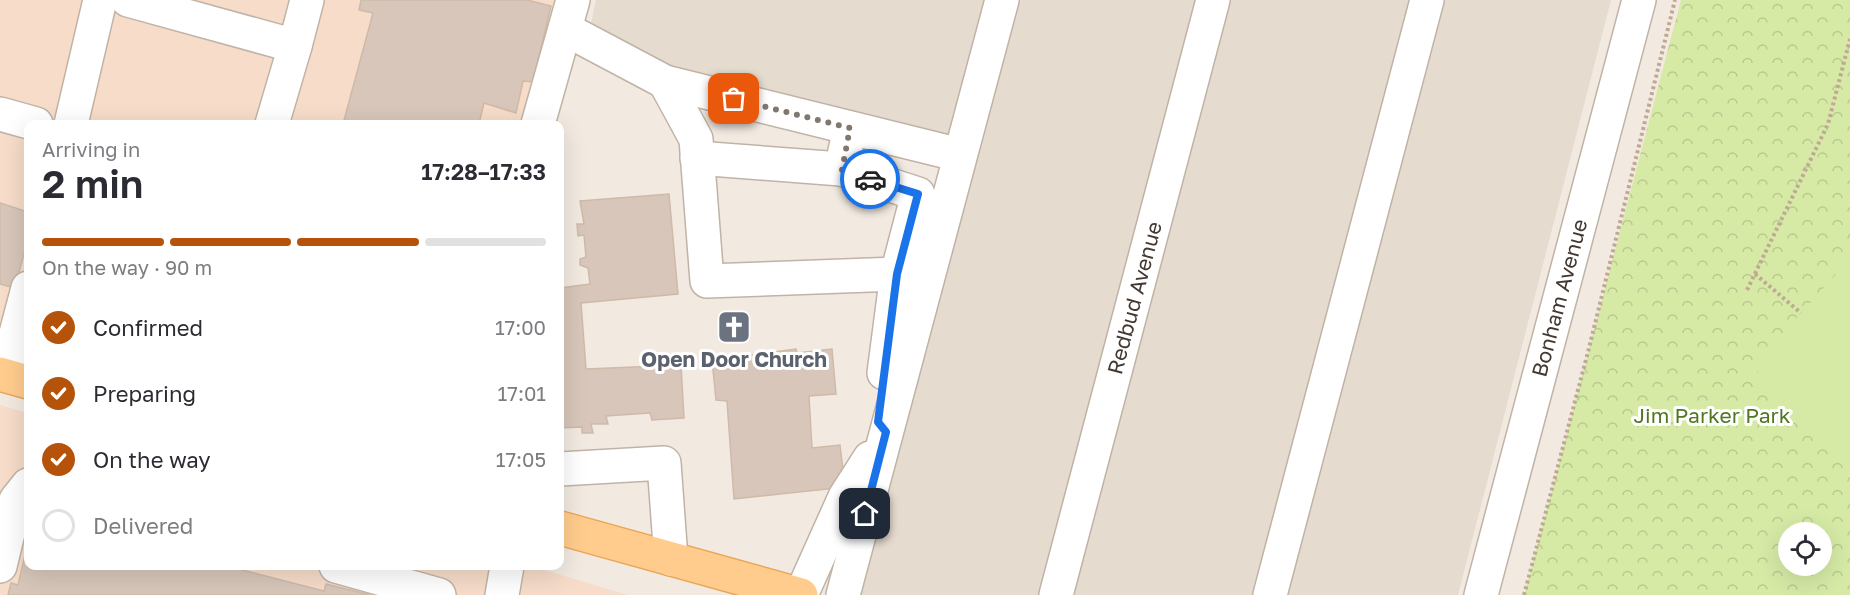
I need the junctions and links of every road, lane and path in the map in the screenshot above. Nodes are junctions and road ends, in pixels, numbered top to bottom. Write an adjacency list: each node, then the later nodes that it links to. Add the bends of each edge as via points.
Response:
1 (100, 0): 14 (street)
2 (129, 0): 11 (street)
3 (307, 0): 11 (street)
4 (1002, 0): 19 (street)
5 (1214, 0): 40 (street, Redbud Avenue)
6 (1427, 0): 41 (street)
7 (1639, 0): 42 (street, Bonham Avenue)
8 (1675, 0): 43 (path)
9 (569, 15): 12 (street); 16 (street)
10 (1850, 39): 23 (path, via 1828,124)
11 (294, 46): 15 (street)
12 (665, 82): 18 (street); 20 (street, via 696,139)
13 (0, 114): 17 (street)
14 (72, 120)
15 (273, 120)
16 (539, 120)
17 (24, 121)
18 (850, 128): 19 (street); 21 (street)
19 (960, 155): 28 (street)
20 (697, 158): 21 (street); 22 (street, via 706,281)
21 (842, 170): 22 (street, via 918,194)
22 (897, 274): 28 (street, via 878,422)
23 (1755, 274): 24 (path); 26 (path)
24 (1747, 290)
25 (21, 297): 27 (street)
26 (1801, 313)
27 (11, 377)
28 (886, 432): 38 (street, via 845,497); 39 (street)
29 (564, 469): 32 (street, via 664,463)
30 (18, 482): 33 (street)
31 (564, 529): 32 (main road)
32 (671, 559): 38 (main road)
33 (0, 566)
34 (350, 570): 36 (street)
35 (506, 570): 37 (street)
36 (437, 595)
37 (502, 595)
38 (801, 595)
39 (843, 595)
40 (1056, 595)
41 (1270, 595)
42 (1481, 595)
43 (1524, 595)

